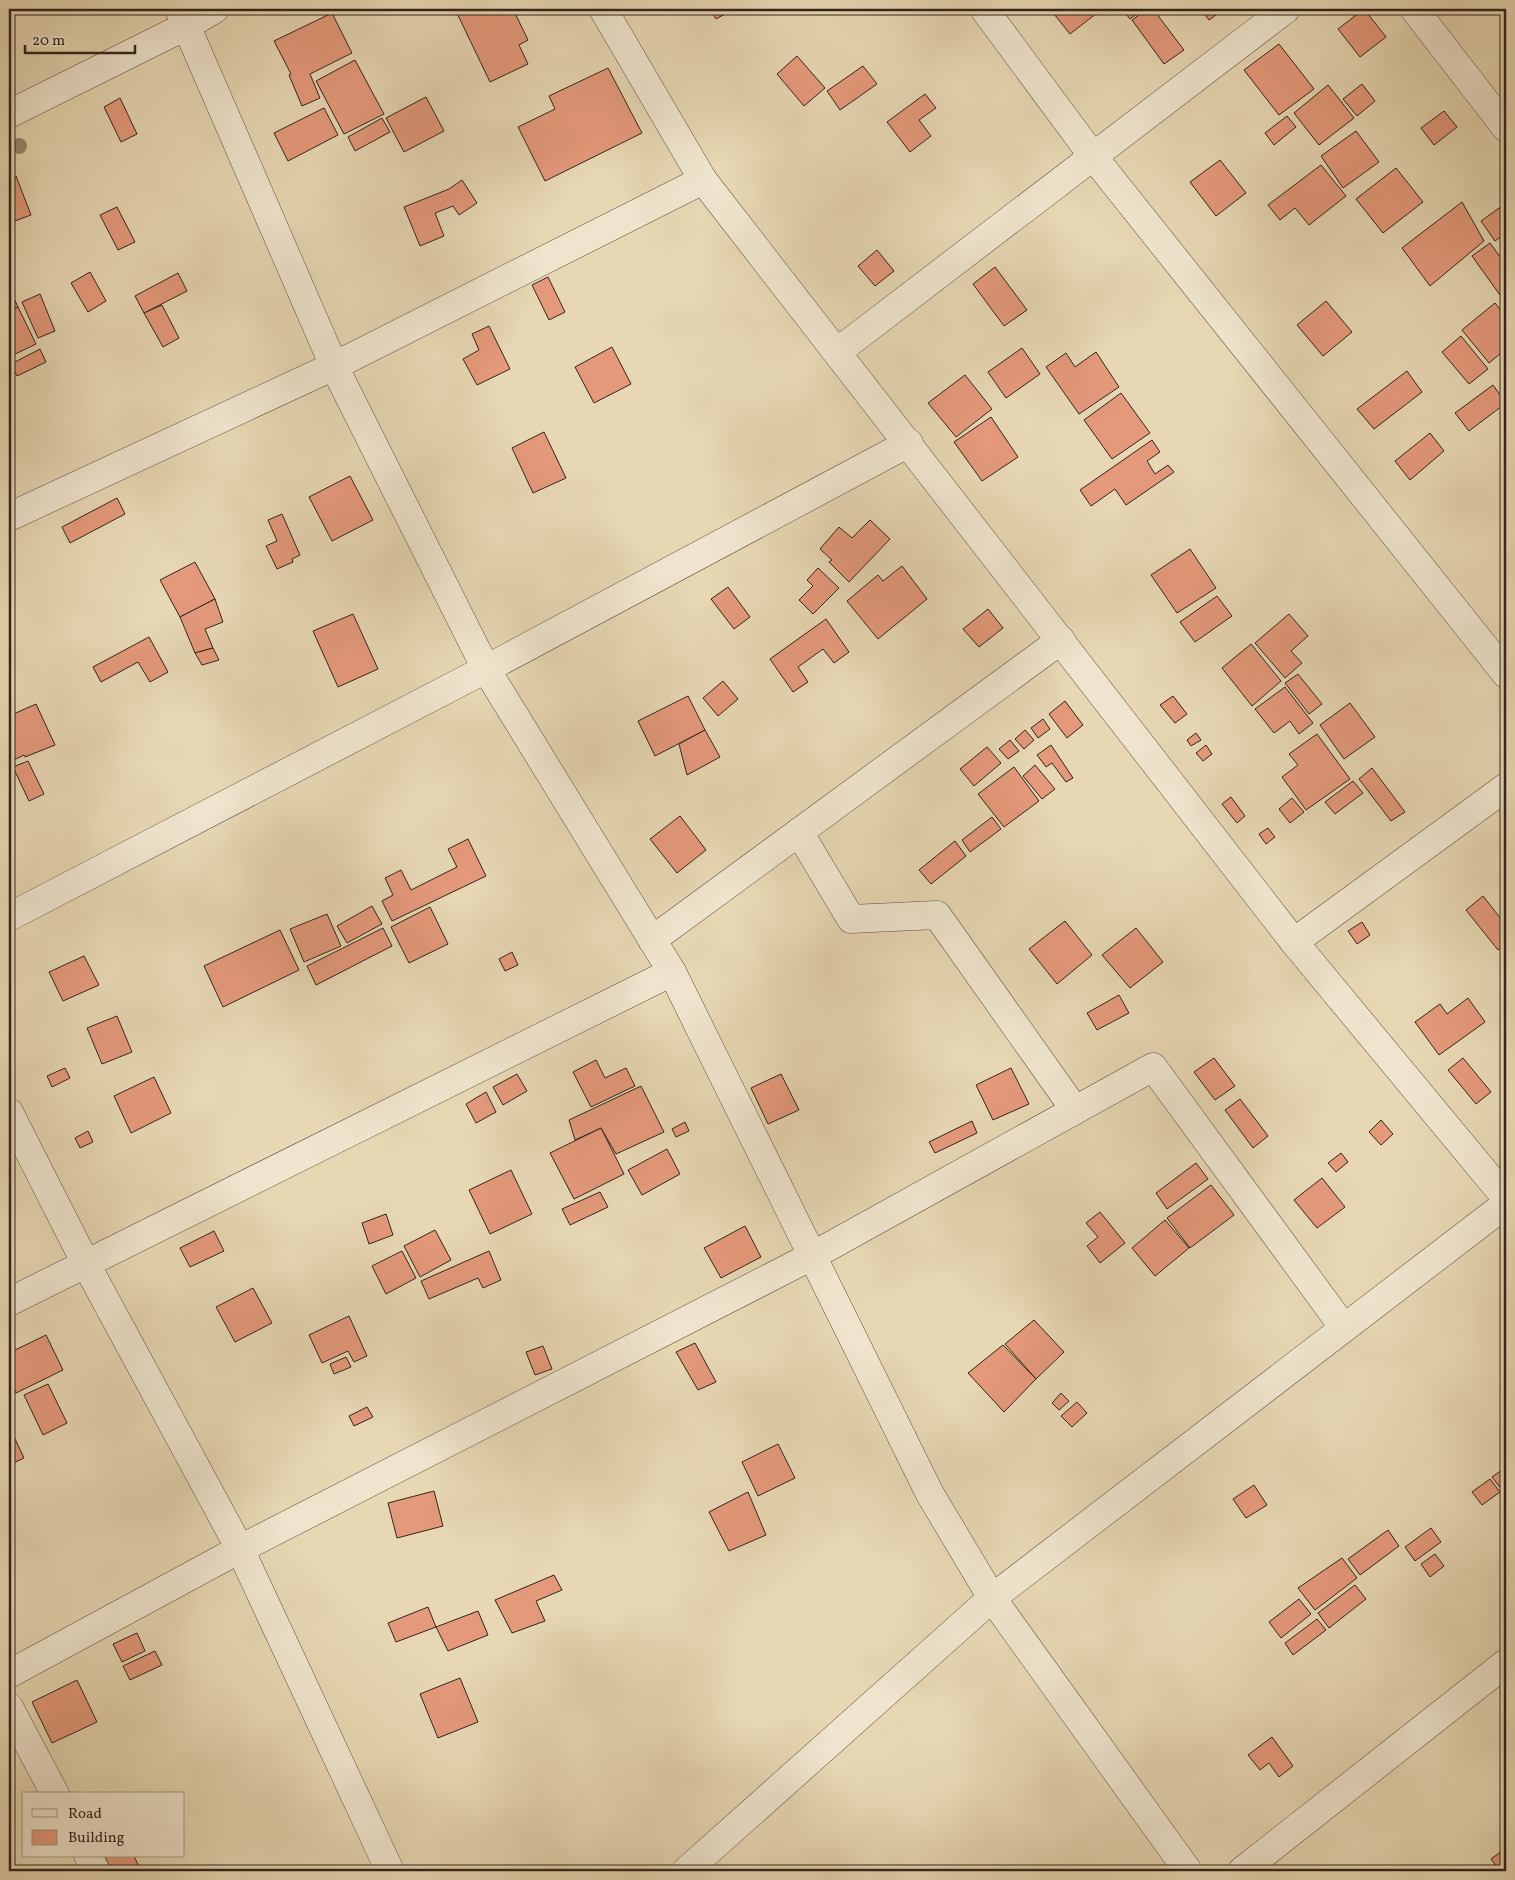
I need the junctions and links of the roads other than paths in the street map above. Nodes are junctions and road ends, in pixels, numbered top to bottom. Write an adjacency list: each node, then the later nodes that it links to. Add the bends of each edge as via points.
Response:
1 (215, 9): 6 (street)
2 (603, 9): 10 (street)
3 (984, 9): 9 (street)
4 (1286, 9): 9 (street)
5 (1414, 9): 8 (street)
6 (184, 17): 7 (street); 12 (street)
7 (9, 114)
8 (1506, 128)
9 (1092, 155): 11 (street); 17 (street)
10 (703, 180): 11 (street); 12 (street)
11 (837, 352): 13 (street)
12 (334, 366): 14 (street); 16 (street)
13 (909, 443): 15 (street); 16 (street)
14 (9, 517)
15 (1061, 640): 19 (street); 22 (street)
16 (486, 669): 20 (street); 21 (street)
17 (1506, 674)
18 (1506, 787): 22 (street)
19 (799, 832): 21 (street); 24 (street, via 850,919 937,915)
20 (9, 917)
21 (652, 940): 23 (street)
22 (1294, 942): 26 (street)
23 (672, 972): 28 (street); 29 (street)
24 (1075, 1110): 28 (street); 31 (street, via 1154,1067)
25 (9, 1112): 29 (street)
26 (1506, 1198)
27 (1506, 1204): 31 (street)
28 (812, 1256): 32 (street); 33 (street, via 930,1494)
29 (86, 1264): 30 (street); 32 (street)
30 (9, 1302)
31 (1344, 1328): 33 (street)
32 (240, 1548): 35 (street); 40 (street)
33 (992, 1598): 41 (street); 42 (street)
34 (1506, 1663): 43 (street)
35 (9, 1674)
36 (9, 1707): 37 (street)
37 (54, 1792)
38 (89, 1858): 39 (street)
39 (96, 1871)
40 (390, 1871)
41 (686, 1871)
42 (1188, 1871)
43 (1242, 1871)

